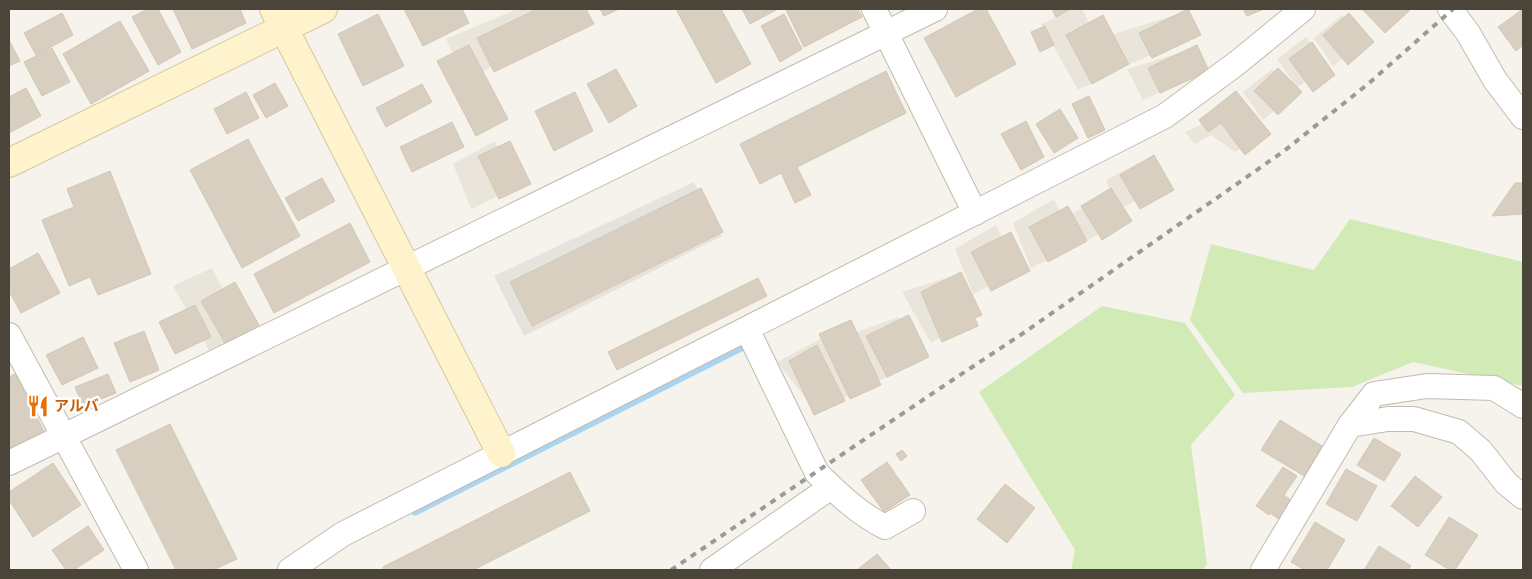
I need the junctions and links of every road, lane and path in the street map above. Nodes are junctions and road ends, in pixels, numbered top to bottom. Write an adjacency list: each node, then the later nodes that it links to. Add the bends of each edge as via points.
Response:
1 (323, 9): 6 (street)
2 (874, 9): 7 (street)
3 (935, 9): 7 (street)
4 (1303, 9): 10 (street, via 1165,116)
5 (1450, 9): 8 (street)
6 (279, 18): 9 (street); 11 (street)
7 (886, 33): 10 (street); 11 (street)
8 (1523, 117)
9 (9, 163)
10 (975, 213): 12 (street)
11 (406, 268): 16 (street); 17 (street)
12 (748, 329): 17 (street); 19 (street, via 817,473)
13 (9, 335): 16 (street)
14 (1523, 406): 15 (street, via 1494,388 1427,386 1374,394)
15 (1350, 425): 20 (street, via 1414,419 1459,432); 25 (street)
16 (64, 436): 18 (street); 22 (street)
17 (501, 453): 23 (street, via 343,534)
18 (9, 463)
19 (831, 487): 21 (street, via 869,519 885,527); 24 (street)
20 (1523, 497)
21 (913, 511)
22 (136, 570)
23 (290, 570)
24 (712, 570)
25 (1263, 570)

